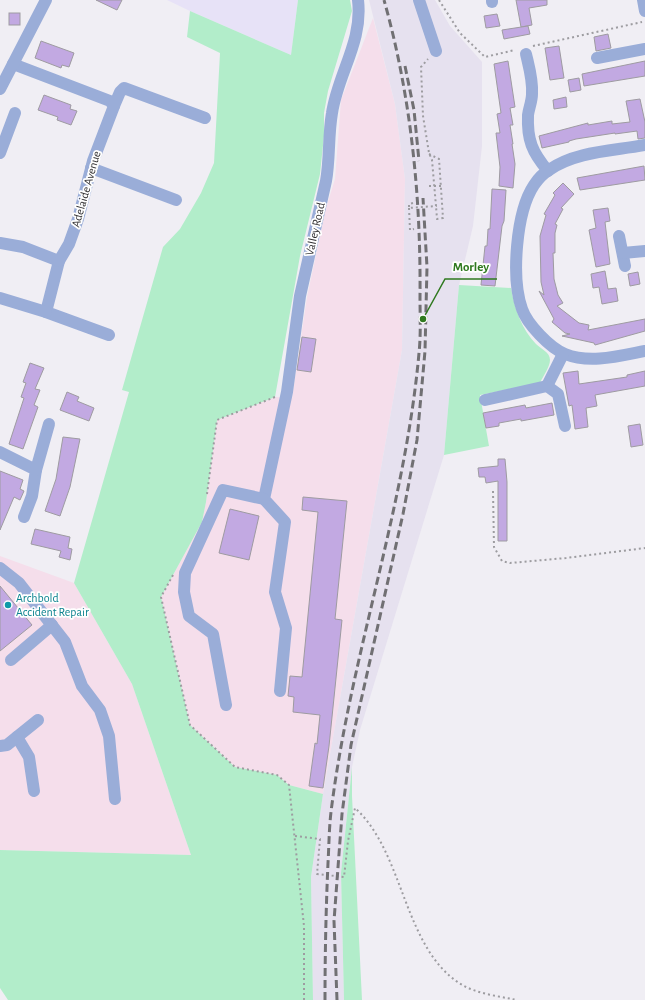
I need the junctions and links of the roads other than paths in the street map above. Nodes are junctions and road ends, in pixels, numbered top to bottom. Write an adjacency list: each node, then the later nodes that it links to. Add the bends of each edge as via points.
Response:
1 (46, 0): 10 (street)
2 (358, 0): 37 (street, Valley Road, via 360,16 357,35 337,89 332,114 329,164 300,296 287,392)
3 (419, 0): 8 (street)
4 (643, 0): 5 (street)
5 (645, 11)
6 (645, 49): 9 (street)
7 (526, 50): 18 (street, via 532,79 528,114 530,137 534,155)
8 (436, 51)
9 (597, 58)
10 (13, 64): 11 (street); 12 (street, via 110,101)
11 (0, 89)
12 (114, 106): 14 (street, Adelaide Avenue, via 124,88); 17 (street, Adelaide Avenue)
13 (15, 113): 16 (street)
14 (205, 118)
15 (645, 145): 18 (street, via 577,157)
16 (0, 153)
17 (91, 168): 19 (street); 24 (street, Adelaide Avenue, via 69,244)
18 (548, 171): 30 (street, via 534,184 526,204 520,227 517,286 522,309 534,328)
19 (176, 200)
20 (619, 236): 23 (street)
21 (0, 243): 24 (street, via 23,247)
22 (645, 251): 23 (street)
23 (623, 253): 25 (street)
24 (59, 261): 27 (street, Adelaide Avenue)
25 (625, 266)
26 (0, 298): 27 (street)
27 (46, 312): 28 (street)
28 (109, 335)
29 (645, 351): 30 (street, via 600,359 579,359)
30 (563, 354): 31 (street)
31 (547, 386): 32 (street); 34 (street, via 558,394)
32 (485, 400)
33 (49, 424): 36 (street)
34 (565, 426)
35 (0, 452): 36 (street)
36 (36, 470): 38 (street, via 32,496)
37 (264, 499): 42 (street, via 285,522 275,592 286,628); 43 (street, via 224,490 185,573 184,592 189,616 214,634)
38 (24, 517)
39 (0, 568): 40 (street, via 19,584)
40 (52, 625): 41 (street); 48 (street, via 65,642 82,686 100,710 109,736)
41 (10, 660)
42 (280, 691)
43 (226, 705)
44 (38, 720): 45 (street)
45 (17, 737): 46 (street, via 7,745); 47 (street, via 29,757)
46 (0, 746)
47 (34, 791)
48 (114, 799)

